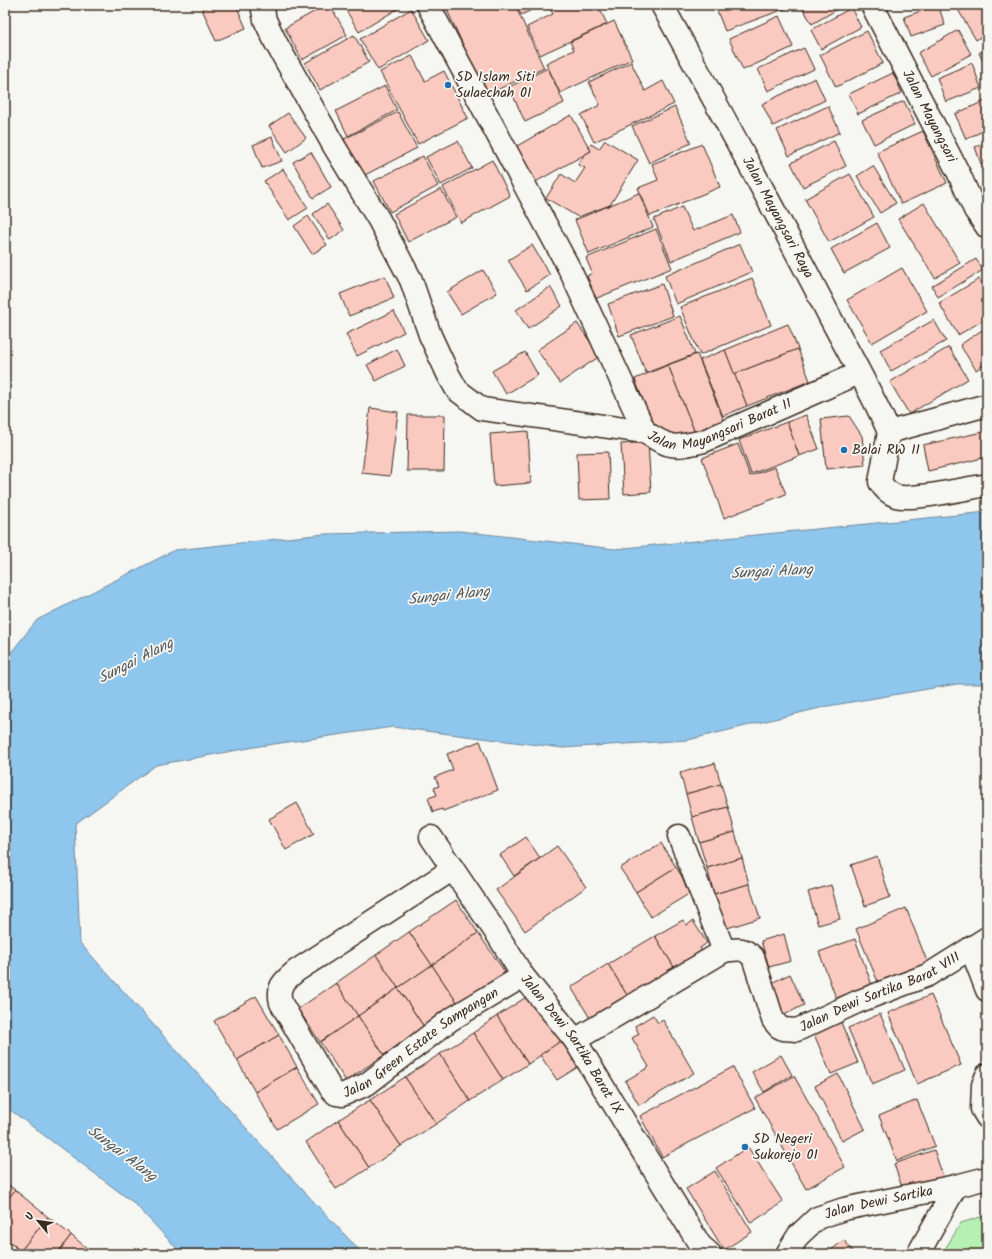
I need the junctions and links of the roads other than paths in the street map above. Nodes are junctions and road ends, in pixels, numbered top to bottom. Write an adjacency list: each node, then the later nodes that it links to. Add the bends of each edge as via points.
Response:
1 (262, 5): 8 (street, Jalan Mayangsari Barat II, via 265,20 276,43 411,280 430,335 457,390 482,409)
2 (428, 5): 8 (street, via 569,268)
3 (662, 5): 6 (street, Jalan Mayangsari Raya, via 782,224)
4 (872, 5): 5 (street, Jalan Mayangsari, via 975,210)
5 (987, 227)
6 (859, 373): 8 (street, Jalan Mayangsari Barat II, via 704,441 677,447 663,443); 9 (street, Jalan Mayangsari Raya)
7 (987, 405): 9 (street)
8 (644, 432)
9 (889, 432): 10 (street, via 880,482 888,492 897,497 915,497)
10 (987, 485)
11 (680, 836): 15 (street)
12 (431, 837): 13 (street, Jalan Dewi Sartika Barat IX)
13 (453, 869): 16 (street, Jalan Dewi Sartika Barat IX); 16 (street, Jalan Green Estate Sampangan, via 296,971 280,986 281,1003 331,1089 342,1095 367,1084 450,1020)
14 (979, 943): 15 (street, Jalan Dewi Sartika Barat VIII, via 928,975 857,1002 797,1030 779,1027 773,1020 753,957 746,950); 17 (street, Jalan Dewi Sartika Barat VIII)
15 (724, 951): 18 (street, Jalan Dewi Sartika Barat VIII)
16 (524, 976): 18 (street, Jalan Dewi Sartika Barat IX)
17 (987, 990)
18 (576, 1040): 23 (street, Jalan Dewi Sartika Barat IX, via 700,1245)
19 (987, 1075): 20 (street, via 982,1109)
20 (987, 1117)
21 (987, 1178): 22 (street, Jalan Dewi Sartika)
22 (956, 1186): 24 (street, Jalan Dewi Sartika, via 844,1209 817,1218 798,1236); 25 (street)
23 (710, 1254)
24 (787, 1254)
25 (918, 1254)

